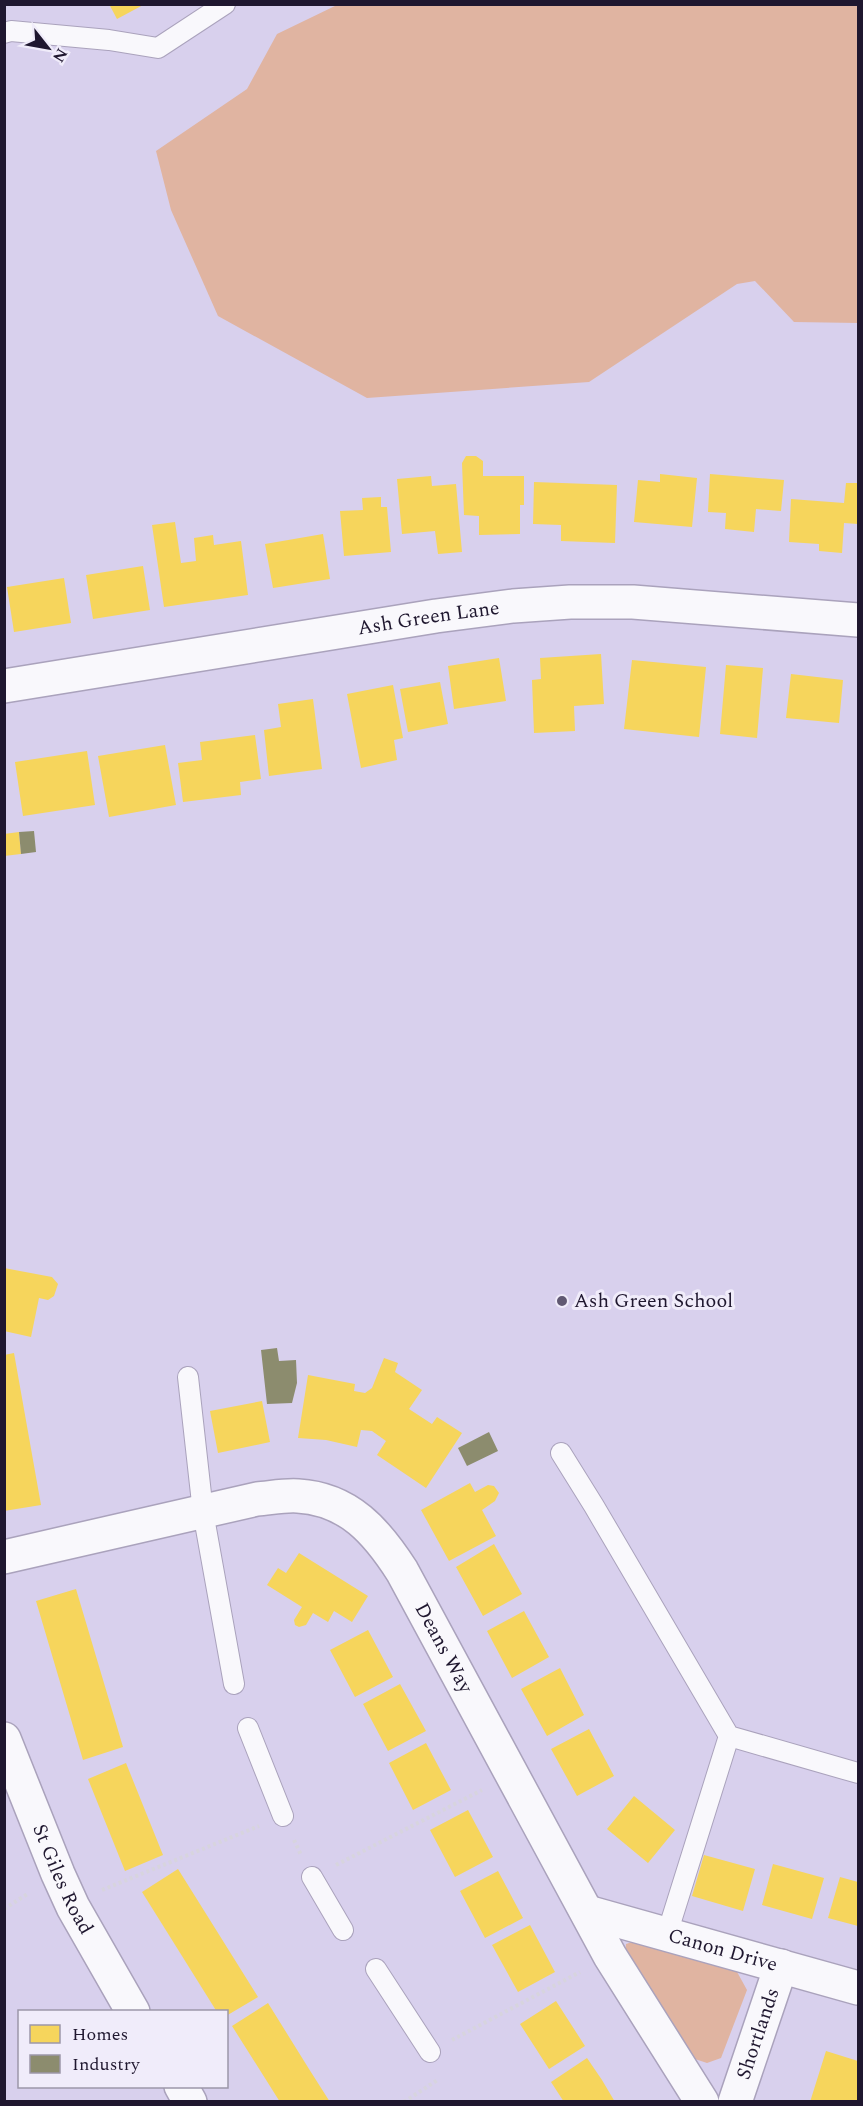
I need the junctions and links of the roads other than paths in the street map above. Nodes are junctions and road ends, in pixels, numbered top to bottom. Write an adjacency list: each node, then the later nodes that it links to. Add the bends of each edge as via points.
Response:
1 (225, 4): 2 (lane, via 158,48 87,38)
2 (4, 33)
3 (858, 620): 4 (street, Ash Green Lane, via 633,602 513,606)
4 (4, 686)
5 (188, 1377): 7 (lane)
6 (561, 1453): 11 (lane)
7 (202, 1512): 8 (street, Deans Way); 9 (lane); 16 (street, Deans Way, via 257,1499 298,1496 326,1501 364,1522 385,1544 402,1571)
8 (4, 1557)
9 (234, 1684)
10 (248, 1728): 14 (lane)
11 (729, 1736): 13 (lane); 18 (lane)
12 (4, 1739): 22 (street, St Giles Road, via 73,1906)
13 (858, 1773)
14 (283, 1816)
15 (312, 1877): 17 (lane)
16 (587, 1912): 18 (street, Canon Drive); 26 (street, Deans Way, via 610,1956)
17 (343, 1930)
18 (667, 1934): 19 (street, Canon Drive)
19 (781, 1966): 21 (street, Canon Drive); 27 (street, Shortlands)
20 (376, 1969): 23 (lane)
21 (858, 1988)
22 (132, 2010)
23 (430, 2052)
24 (182, 2088): 25 (street)
25 (190, 2102)
26 (702, 2102)
27 (735, 2102)

